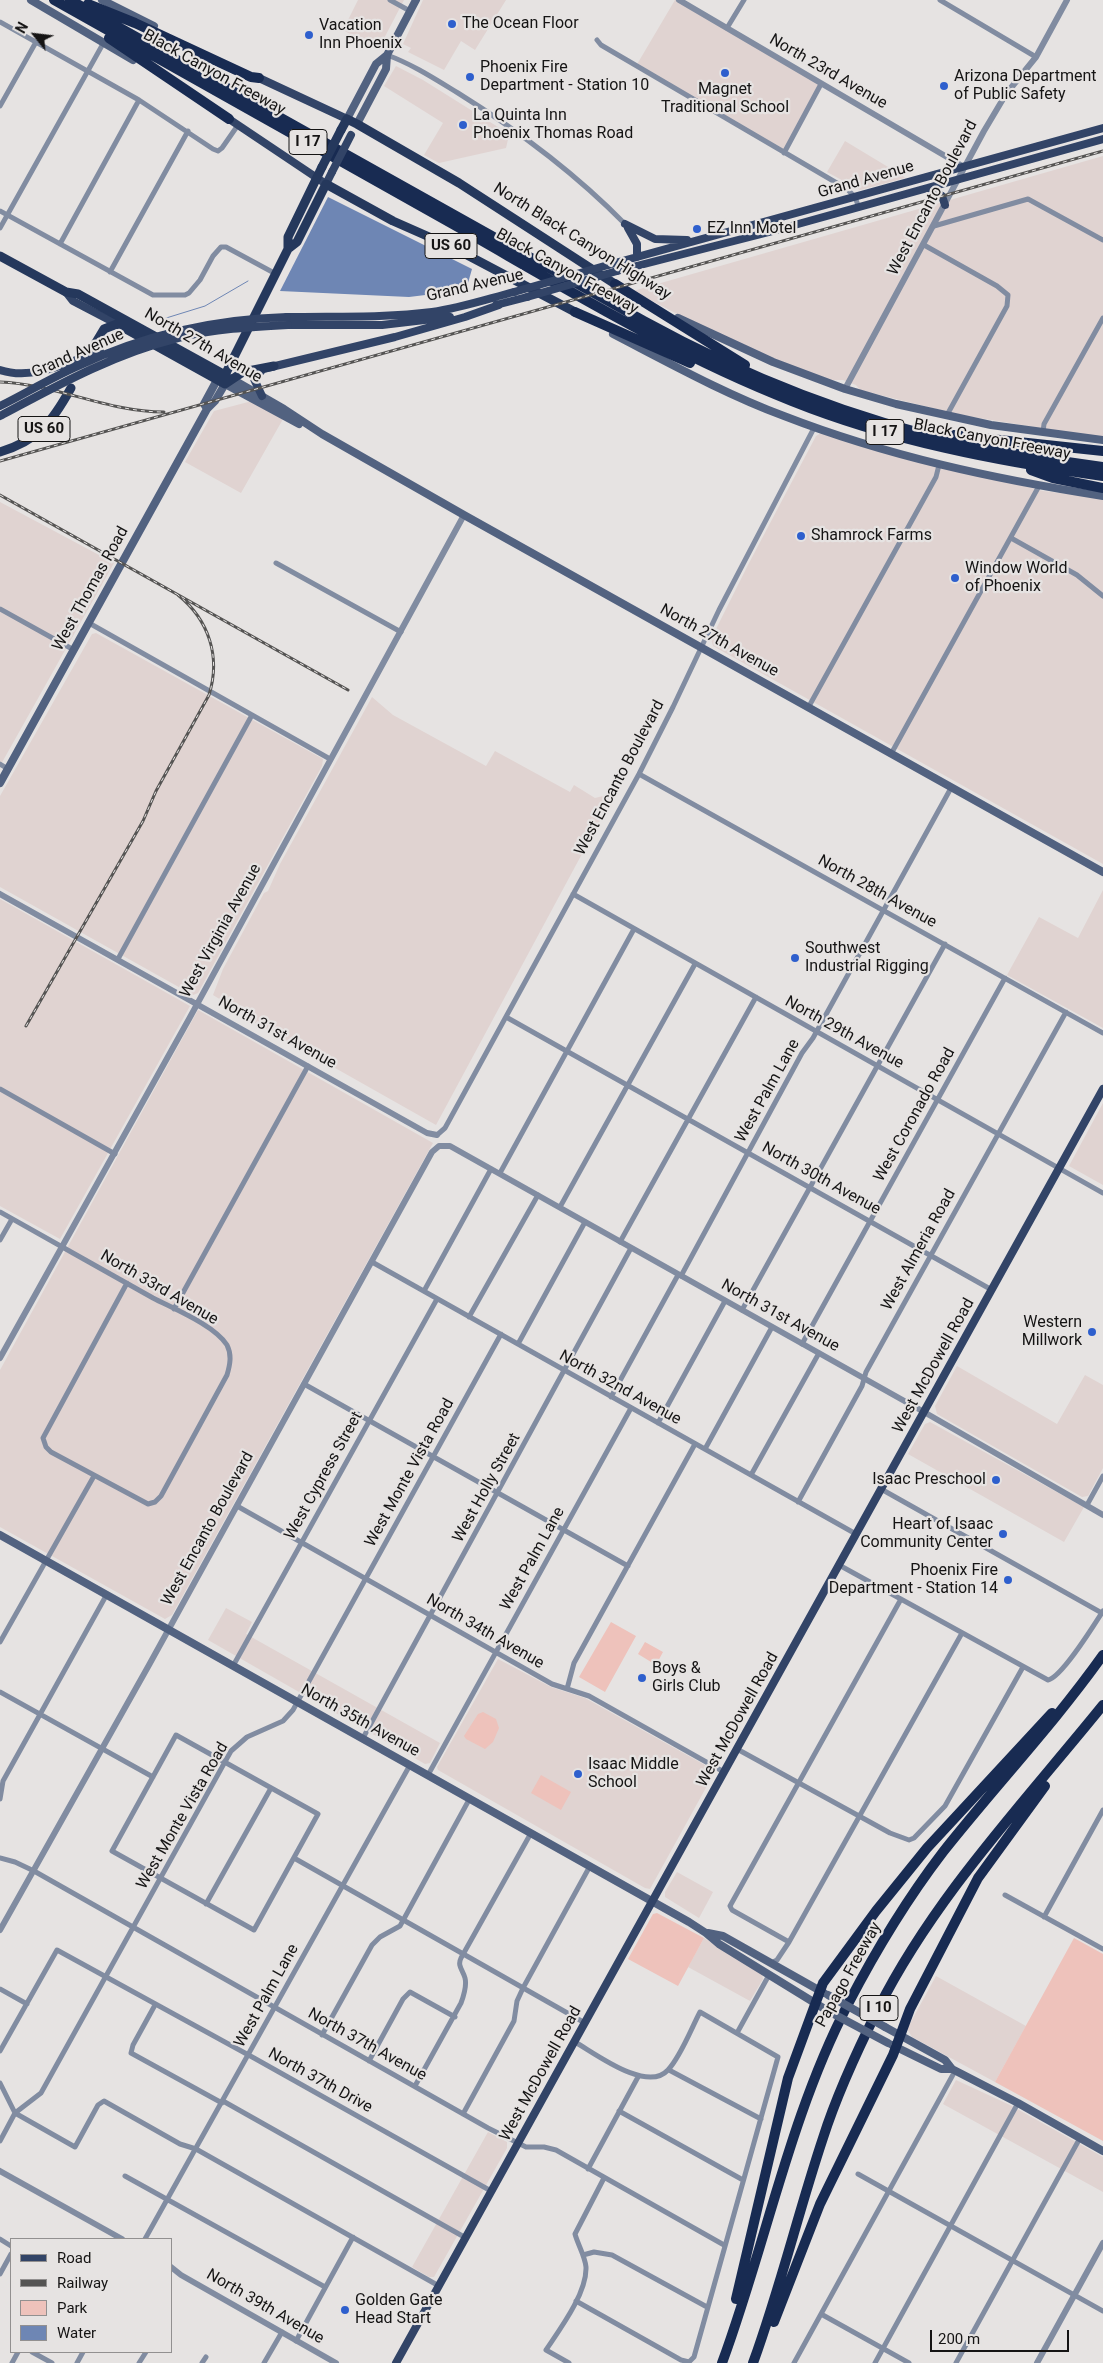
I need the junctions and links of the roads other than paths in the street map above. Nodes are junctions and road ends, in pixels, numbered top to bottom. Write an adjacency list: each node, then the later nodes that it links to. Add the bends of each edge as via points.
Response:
1 (31, 0): 17 (main road)
2 (54, 0): 11 (highway, Black Canyon Freeway / I 17)
3 (102, 0): 21 (main road, North Black Canyon Highway)
4 (390, 0): 12 (street)
5 (416, 0): 12 (main road, West Thomas Road)
6 (679, 0): 14 (street, North 23rd Avenue)
7 (744, 0): 14 (street)
8 (940, 0): 19 (street)
9 (1067, 0): 19 (street, West Encanto Boulevard)
10 (84, 2): 21 (highway); 67 (highway, Black Canyon Freeway / I 17, via 558,268)
11 (70, 5): 26 (highway, via 90,27); 70 (highway, Black Canyon Freeway / I 17, via 545,277 688,355); 87 (highway, via 707,354 809,397 886,423 964,444)
12 (410, 11): 18 (main road, West Thomas Road)
13 (0, 22): 16 (street)
14 (727, 28): 22 (street, North 23rd Avenue)
15 (597, 40): 33 (street)
16 (36, 42): 20 (street); 24 (street)
17 (104, 42): 20 (street); 26 (main road)
18 (388, 55): 25 (main road, West Thomas Road, via 376,64); 27 (main road, West Thomas Road, via 386,69); 44 (street, via 434,78 500,120 584,183)
19 (1036, 57): 34 (street, West Encanto Boulevard, via 1001,103)
20 (88, 71): 23 (street); 43 (street)
21 (259, 78): 25 (main road, North Black Canyon Highway)
22 (821, 84): 33 (street); 34 (street, North 23rd Avenue)
23 (139, 100): 29 (street); 49 (street)
24 (0, 106)
25 (346, 119): 27 (highway, North Black Canyon Highway); 35 (highway, West Thomas Road, bridge)
26 (233, 122): 29 (street, via 218,151); 35 (main road)
27 (357, 124): 37 (main road, West Thomas Road, bridge); 56 (highway, North Black Canyon Highway, via 459,184)
28 (1103, 128): 30 (main road, Grand Avenue)
29 (188, 131): 54 (street)
30 (1081, 134): 32 (main road); 34 (main road, Grand Avenue)
31 (1103, 139): 32 (main road, Grand Avenue)
32 (1084, 145): 36 (main road, Grand Avenue)
33 (784, 153): 39 (street, via 847,189)
34 (964, 167): 36 (street, West Encanto Boulevard); 39 (main road, Grand Avenue)
35 (316, 178): 37 (main road); 51 (highway, West Thomas Road, via 288,237)
36 (958, 179): 38 (main road, Grand Avenue); 40 (street, West Encanto Boulevard)
37 (326, 184): 51 (highway, West Thomas Road, via 298,242); 60 (highway, US 60)
38 (929, 188): 40 (main road, via 942,196); 41 (main road, Grand Avenue)
39 (855, 197): 41 (street); 47 (main road, Grand Avenue)
40 (944, 205): 45 (street, West Encanto Boulevard)
41 (859, 208): 58 (main road, Grand Avenue, bridge)
42 (0, 211): 43 (street)
43 (7, 215): 46 (street); 49 (street)
44 (625, 224): 47 (main road, via 655,239); 53 (main road, via 637,244)
45 (934, 226): 48 (street, via 1028,199); 50 (street, West Encanto Boulevard)
46 (0, 228)
47 (699, 240): 53 (main road, Grand Avenue)
48 (1103, 240)
49 (60, 244): 54 (street)
50 (924, 245): 72 (street, West Encanto Boulevard); 75 (street, via 997,286 1008,296 1008,306)
51 (288, 249): 55 (highway, West Thomas Road)
52 (0, 256): 57 (highway, North 27th Avenue)
53 (637, 257): 64 (main road, Grand Avenue, bridge, via 514,292 419,313 252,318)
54 (110, 272): 55 (street, via 153,295 184,295 189,293 221,247 226,247)
55 (276, 274): 69 (highway, West Thomas Road)
56 (615, 284): 67 (highway); 72 (main road, North Black Canyon Highway, via 740,348)
57 (66, 292): 59 (main road, North 27th Avenue, via 73,301); 62 (highway, North 27th Avenue, via 78,294)
58 (499, 305): 66 (main road, via 378,342); 76 (main road, Grand Avenue, bridge, via 403,324 219,330 179,337 83,372)
59 (93, 312): 62 (highway); 63 (main road, North 27th Avenue)
60 (575, 312): 70 (highway, via 694,365); 77 (main road, via 713,386)
61 (1103, 318): 78 (street, via 1044,424)
62 (125, 319): 69 (highway, North 27th Avenue)
63 (116, 324): 65 (highway, via 104,329); 69 (highway, North 27th Avenue)
64 (186, 328): 68 (main road, bridge, via 157,332 31,373); 74 (main road, Grand Avenue, bridge, via 90,360)
65 (95, 344)
66 (274, 366): 69 (highway, via 243,372); 73 (main road, via 260,371 255,377)
67 (746, 366): 80 (highway, Black Canyon Freeway / I 17, via 851,406)
68 (0, 370)
69 (224, 380): 73 (main road, North 27th Avenue); 79 (main road, North 27th Avenue, via 280,415); 97 (main road, West Thomas Road, via 204,404 207,409)
70 (757, 387): 85 (highway, Black Canyon Freeway / I 17, via 877,430 933,446)
71 (71, 388): 83 (highway, US 60, via 44,429 26,442)
72 (845, 388): 75 (main road, North Black Canyon Highway)
73 (262, 396): 79 (main road, North 27th Avenue)
74 (0, 406)
75 (947, 415): 78 (main road, North Black Canyon Highway)
76 (0, 416)
77 (814, 428): 86 (main road); 99 (street, West Encanto Boulevard)
78 (1043, 432): 81 (main road, North Black Canyon Highway)
79 (322, 434): 92 (main road, North 27th Avenue)
80 (953, 435): 82 (highway); 84 (highway, Black Canyon Freeway / I 17)
81 (1103, 440)
82 (1103, 451)
83 (0, 452)
84 (1103, 461)
85 (1017, 463): 88 (highway, Black Canyon Freeway / I 17); 90 (highway, via 1048,477)
86 (939, 465): 89 (main road); 101 (street, via 936,477)
87 (1103, 467)
88 (1103, 476)
89 (1039, 486): 91 (main road); 93 (street)
90 (1103, 488)
91 (1103, 496)
92 (464, 515): 98 (street, West Virginia Avenue); 99 (main road, North 27th Avenue)
93 (1011, 538): 95 (street, via 1070,571); 103 (street)
94 (276, 563): 98 (street)
95 (1103, 596)
96 (0, 609): 100 (street)
97 (89, 623): 100 (main road, West Thomas Road); 102 (street)
98 (400, 632): 104 (street, West Virginia Avenue)
99 (700, 647): 101 (main road, North 27th Avenue); 107 (street, West Encanto Boulevard)
100 (74, 650): 106 (main road, West Thomas Road)
101 (808, 708): 103 (main road, North 27th Avenue)
102 (252, 715): 104 (street); 116 (street)
103 (891, 754): 109 (main road, North 27th Avenue)
104 (330, 759): 120 (street, West Virginia Avenue)
105 (0, 764): 106 (street)
106 (8, 769): 108 (main road, West Thomas Road)
107 (639, 774): 112 (street, West Encanto Boulevard); 113 (street, North 28th Avenue)
108 (0, 784)
109 (951, 788): 110 (main road, North 27th Avenue); 113 (street, West Palm Lane)
110 (1103, 872)
111 (0, 894): 116 (street, North 31st Avenue)
112 (573, 894): 114 (street, North 29th Avenue); 122 (street, West Encanto Boulevard)
113 (884, 910): 115 (street, North 28th Avenue); 123 (street, West Palm Lane)
114 (634, 929): 117 (street, North 29th Avenue); 125 (street)
115 (945, 944): 118 (street, North 28th Avenue); 126 (street)
116 (118, 959): 120 (street, North 31st Avenue)
117 (695, 964): 119 (street, North 29th Avenue); 128 (street)
118 (1005, 978): 121 (street, North 28th Avenue); 131 (street, West Coronado Road)
119 (756, 997): 123 (street, North 29th Avenue); 132 (street)
120 (197, 1004): 127 (street, North 31st Avenue); 137 (street, West Virginia Avenue)
121 (1066, 1012): 124 (street, North 28th Avenue); 133 (street, West Almeria Road)
122 (506, 1018): 125 (street, North 30th Avenue); 134 (street, West Encanto Boulevard, via 445,1128)
123 (816, 1031): 126 (street, North 29th Avenue); 136 (street, West Palm Lane)
124 (1103, 1033)
125 (566, 1051): 128 (street, North 30th Avenue); 140 (street)
126 (877, 1065): 131 (street, North 29th Avenue); 141 (street)
127 (308, 1066): 134 (street, North 31st Avenue, via 427,1133); 161 (street)
128 (628, 1086): 132 (street, North 30th Avenue); 144 (street)
129 (0, 1089): 137 (street)
130 (1103, 1089): 138 (main road, West McDowell Road)
131 (938, 1099): 133 (street, North 29th Avenue); 148 (street, West Coronado Road)
132 (688, 1120): 136 (street, North 30th Avenue); 150 (street)
133 (998, 1133): 138 (street, North 29th Avenue); 153 (street, West Almeria Road)
134 (437, 1135)
135 (443, 1145): 139 (street, North 31st Avenue, via 453,1147); 154 (street, West Encanto Boulevard, via 432,1152)
136 (748, 1153): 141 (street, North 30th Avenue); 155 (street, West Palm Lane)
137 (115, 1154): 151 (street, West Virginia Avenue)
138 (1060, 1168): 142 (street, North 29th Avenue); 157 (main road, West McDowell Road)
139 (491, 1169): 140 (street, North 31st Avenue); 158 (street)
140 (500, 1173): 143 (street, North 31st Avenue)
141 (809, 1188): 148 (street, North 30th Avenue); 162 (street)
142 (1103, 1193)
143 (538, 1196): 144 (street, North 31st Avenue); 163 (street)
144 (560, 1207): 147 (street, North 31st Avenue)
145 (0, 1212): 146 (street, North 33rd Avenue)
146 (12, 1219): 149 (street); 151 (street, North 33rd Avenue)
147 (585, 1222): 150 (street, North 31st Avenue); 166 (street)
148 (870, 1222): 153 (street, North 30th Avenue); 167 (street, West Coronado Road)
149 (0, 1240)
150 (620, 1242): 152 (street, North 31st Avenue)
151 (62, 1247): 156 (street, North 33rd Avenue); 169 (street, West Virginia Avenue)
152 (631, 1248): 155 (street, North 31st Avenue); 170 (street, West Holly Street)
153 (930, 1255): 157 (street, North 30th Avenue); 171 (street, West Almeria Road)
154 (372, 1262): 158 (street, North 32nd Avenue); 172 (street, West Encanto Boulevard)
155 (680, 1275): 160 (street, North 31st Avenue); 173 (street, West Palm Lane)
156 (127, 1283): 161 (street, North 33rd Avenue); 182 (street, via 44,1433 44,1444 51,1452)
157 (992, 1290): 175 (main road, West McDowell Road)
158 (424, 1291): 159 (street, North 32nd Avenue)
159 (436, 1299): 163 (street, North 32nd Avenue); 176 (street, West Cypress Street)
160 (725, 1301): 162 (street, North 31st Avenue); 177 (street)
161 (174, 1309): 182 (street, North 33rd Avenue, via 209,1329 227,1346 231,1361 224,1380 156,1502 142,1502)
162 (742, 1310): 164 (street, North 31st Avenue)
163 (470, 1317): 165 (street, North 32nd Avenue)
164 (772, 1327): 167 (street, North 31st Avenue); 179 (street)
165 (501, 1334): 166 (street, North 32nd Avenue); 180 (street, West Monte Vista Road)
166 (518, 1344): 170 (street, North 32nd Avenue)
167 (802, 1344): 168 (street, North 31st Avenue)
168 (819, 1353): 171 (street, North 31st Avenue); 181 (street)
169 (0, 1358)
170 (565, 1371): 173 (street, North 32nd Avenue); 185 (street, West Holly Street)
171 (864, 1378): 175 (street, North 31st Avenue); 186 (street, West Almeria Road)
172 (304, 1384): 176 (street); 188 (street, West Encanto Boulevard)
173 (611, 1397): 174 (street, North 32nd Avenue)
174 (631, 1408): 177 (street, North 32nd Avenue); 190 (street, West Palm Lane)
175 (924, 1412): 184 (main road, West McDowell Road); 187 (street, North 31st Avenue)
176 (369, 1420): 180 (street); 193 (street, West Cypress Street)
177 (658, 1423): 178 (street, North 32nd Avenue)
178 (695, 1444): 179 (street, North 32nd Avenue); 196 (street)
179 (704, 1449): 181 (street, North 32nd Avenue)
180 (433, 1456): 185 (street); 197 (street, West Monte Vista Road)
181 (751, 1475): 186 (street, North 32nd Avenue)
182 (94, 1476): 194 (street)
183 (1103, 1476): 187 (street)
184 (881, 1489): 191 (main road, West McDowell Road); 200 (street)
185 (499, 1493): 190 (street); 201 (street, West Holly Street)
186 (798, 1502): 191 (street, North 32nd Avenue)
187 (1087, 1505): 189 (street, North 31st Avenue)
188 (237, 1506): 193 (street, North 34th Avenue); 202 (street, West Encanto Boulevard)
189 (1103, 1514)
190 (563, 1529): 196 (street); 205 (street, West Palm Lane)
191 (856, 1534): 195 (main road, West McDowell Road)
192 (0, 1535): 194 (main road, North 35th Avenue)
193 (301, 1542): 197 (street, North 34th Avenue); 207 (street, West Cypress Street)
194 (46, 1560): 198 (main road, North 35th Avenue); 204 (street)
195 (839, 1565): 199 (street); 217 (main road, West McDowell Road)
196 (628, 1566): 210 (street, via 574,1662)
197 (366, 1578): 201 (street, North 34th Avenue); 212 (street, West Monte Vista Road)
198 (107, 1594): 202 (main road, North 35th Avenue); 214 (street)
199 (900, 1599): 203 (street); 223 (street)
200 (1102, 1612): 208 (street, via 1054,1678 1048,1680)
201 (431, 1615): 205 (street, North 34th Avenue); 215 (street, West Holly Street)
202 (168, 1630): 207 (main road, North 35th Avenue); 216 (street, West Encanto Boulevard)
203 (962, 1633): 208 (street); 228 (street)
204 (0, 1642)
205 (496, 1653): 210 (street, North 34th Avenue); 221 (street, West Palm Lane)
206 (1103, 1655): 209 (highway, Papago Freeway / I 10)
207 (233, 1666): 212 (main road, North 35th Avenue)
208 (1023, 1667): 228 (street, via 944,1806 914,1838 903,1840)
209 (1089, 1674): 252 (highway, via 936,1838 823,1983); 326 (highway, Papago Freeway / I 10, via 942,1854 895,1923 848,2004 802,2108)
210 (567, 1689): 220 (street, North 34th Avenue, via 589,1696)
211 (0, 1692): 214 (street)
212 (298, 1702): 215 (main road, North 35th Avenue); 218 (street, West Monte Vista Road, via 283,1720 243,1739)
213 (1103, 1706): 260 (highway, via 978,1878); 327 (highway, I 10, via 965,1872 924,1930 878,2009 823,2137)
214 (40, 1715): 216 (street); 226 (street, via 3,1781)
215 (363, 1738): 219 (main road, North 35th Avenue)
216 (101, 1748): 222 (street); 233 (street, West Encanto Boulevard)
217 (737, 1749): 220 (main road, West McDowell Road); 223 (street)
218 (224, 1762): 222 (street, via 176,1735); 224 (street); 234 (street, West Monte Vista Road)
219 (410, 1765): 221 (main road, North 35th Avenue); 235 (street, West Palm Lane)
220 (724, 1772): 237 (main road, West McDowell Road)
221 (428, 1775): 225 (main road, North 35th Avenue)
222 (153, 1778): 234 (street, via 112,1851)
223 (798, 1783): 228 (street); 244 (street, via 730,1908)
224 (271, 1788): 231 (street, via 318,1814); 238 (street)
225 (470, 1798): 229 (main road, North 35th Avenue); 240 (street)
226 (0, 1799)
227 (1103, 1810): 239 (street)
228 (860, 1816): 244 (street)
229 (531, 1832): 232 (main road, North 35th Avenue); 246 (street)
230 (0, 1858): 233 (street, North 37th Avenue)
231 (294, 1858): 235 (street); 238 (street, via 254,1930)
232 (590, 1866): 237 (main road, North 35th Avenue); 251 (street)
233 (34, 1871): 241 (street, North 37th Avenue); 242 (street, West Encanto Boulevard)
234 (160, 1878): 238 (street); 241 (street, West Monte Vista Road)
235 (342, 1886): 240 (street); 256 (street, West Palm Lane)
236 (1005, 1896): 239 (street)
237 (652, 1902): 243 (main road, North 35th Avenue); 258 (main road, West McDowell Road)
238 (206, 1904)
239 (1044, 1917): 245 (street)
240 (403, 1920): 246 (street); 261 (street, via 400,1926 372,1945)
241 (133, 1928): 249 (street, West Monte Vista Road); 256 (street, North 37th Avenue)
242 (0, 1930)
243 (706, 1933): 247 (main road, North 35th Avenue, via 723,1936); 248 (main road, North 35th Avenue)
244 (790, 1942): 247 (street, via 777,1960)
245 (1103, 1949)
246 (463, 1954): 251 (street); 257 (street, via 459,1962 465,1992)
247 (770, 1963): 252 (main road, North 35th Avenue)
248 (769, 1975): 255 (main road, North 35th Avenue); 259 (street)
249 (106, 1978): 253 (street, North 37th Drive, via 57,1950); 254 (street, North 37th Drive); 275 (street, West Monte Vista Road, via 41,2093)
250 (0, 1988): 253 (street)
251 (523, 1988): 258 (street); 276 (street, via 514,2021)
252 (824, 1993): 255 (highway); 260 (main road, North 35th Avenue, bridge)
253 (27, 2004): 264 (street)
254 (155, 2005): 265 (street, North 37th Drive); 272 (street, via 131,2053)
255 (818, 2005): 263 (main road, North 35th Avenue, bridge); 326 (highway, via 788,2078)
256 (275, 2008): 261 (street, North 37th Avenue); 265 (street, West Palm Lane)
257 (455, 2017): 266 (street, via 410,1992); 271 (street)
258 (585, 2023): 262 (main road, West McDowell Road)
259 (738, 2033): 267 (street, via 700,2012); 277 (street, via 778,2057)
260 (896, 2033): 263 (highway); 268 (main road, North 35th Avenue, via 945,2060)
261 (322, 2035): 266 (street, North 37th Avenue)
262 (575, 2042): 269 (street); 280 (main road, West McDowell Road)
263 (892, 2045): 268 (main road, North 35th Avenue, via 941,2069); 328 (highway, via 820,2204)
264 (0, 2051)
265 (248, 2056): 272 (street, West Palm Lane); 290 (street, North 37th Drive)
266 (369, 2061): 271 (street, North 37th Avenue)
267 (669, 2070): 269 (street, via 655,2078); 277 (street)
268 (954, 2070): 273 (main road, North 35th Avenue); 289 (street)
269 (638, 2077): 274 (street)
270 (0, 2083): 275 (street)
271 (416, 2086): 276 (street, North 37th Avenue)
272 (222, 2102): 281 (street, West Palm Lane); 298 (street)
273 (1018, 2103): 278 (main road, North 35th Avenue); 293 (street)
274 (619, 2112): 283 (street); 288 (street)
275 (15, 2113): 279 (street, West Monte Vista Road); 281 (street, via 75,2147 98,2105 104,2101 180,2144)
276 (463, 2114): 280 (street, North 37th Avenue)
277 (761, 2119): 288 (street)
278 (1080, 2138): 282 (main road, North 35th Avenue); 303 (street)
279 (0, 2141)
280 (518, 2144): 283 (street, North 37th Avenue, via 550,2148); 290 (main road, West McDowell Road)
281 (196, 2149): 291 (street, West Palm Lane); 294 (street)
282 (1103, 2151)
283 (588, 2169): 287 (street, North 37th Avenue)
284 (0, 2171): 292 (street)
285 (858, 2174): 289 (street)
286 (125, 2176): 291 (street)
287 (604, 2178): 300 (street, North 37th Avenue); 301 (street, via 575,2234)
288 (743, 2180): 300 (street)
289 (889, 2191): 293 (street); 314 (street)
290 (491, 2192): 298 (main road, West McDowell Road)
291 (168, 2198): 297 (street, West Palm Lane); 309 (street)
292 (98, 2226): 295 (street); 296 (street)
293 (951, 2226): 303 (street); 317 (street)
294 (353, 2237): 308 (street); 309 (street)
295 (115, 2238)
296 (120, 2238)
297 (146, 2238)
298 (466, 2238): 308 (main road, West McDowell Road)
299 (1103, 2243): 310 (street)
300 (724, 2245): 312 (street)
301 (583, 2255): 311 (street, via 586,2278); 312 (street, via 594,2252 612,2255)
302 (10, 2256): 306 (street)
303 (1013, 2260): 310 (street); 332 (street)
304 (172, 2268): 307 (street, North 39th Avenue)
305 (172, 2272): 307 (street, North 39th Avenue)
306 (0, 2274)
307 (181, 2275): 315 (street, North 39th Avenue)
308 (439, 2286): 324 (main road, West McDowell Road)
309 (326, 2287): 316 (street)
310 (1075, 2294): 313 (street); 333 (street)
311 (576, 2301): 312 (street, via 689,2362 694,2357); 325 (street, via 546,2350)
312 (707, 2307)
313 (1103, 2311)
314 (821, 2314): 317 (street); 329 (street)
315 (282, 2332): 316 (street, North 39th Avenue); 322 (street)
316 (296, 2341): 323 (street, North 39th Avenue)
317 (883, 2348): 330 (street); 331 (street)
318 (34, 2353): 320 (street)
319 (206, 2357): 321 (street)
320 (52, 2363)
321 (202, 2363)
322 (264, 2363)
323 (336, 2363)
324 (396, 2363)
325 (569, 2363)
326 (721, 2363)
327 (753, 2363)
328 (759, 2363)
329 (794, 2363)
330 (875, 2363)
331 (909, 2363)
332 (956, 2363)
333 (1037, 2363)

